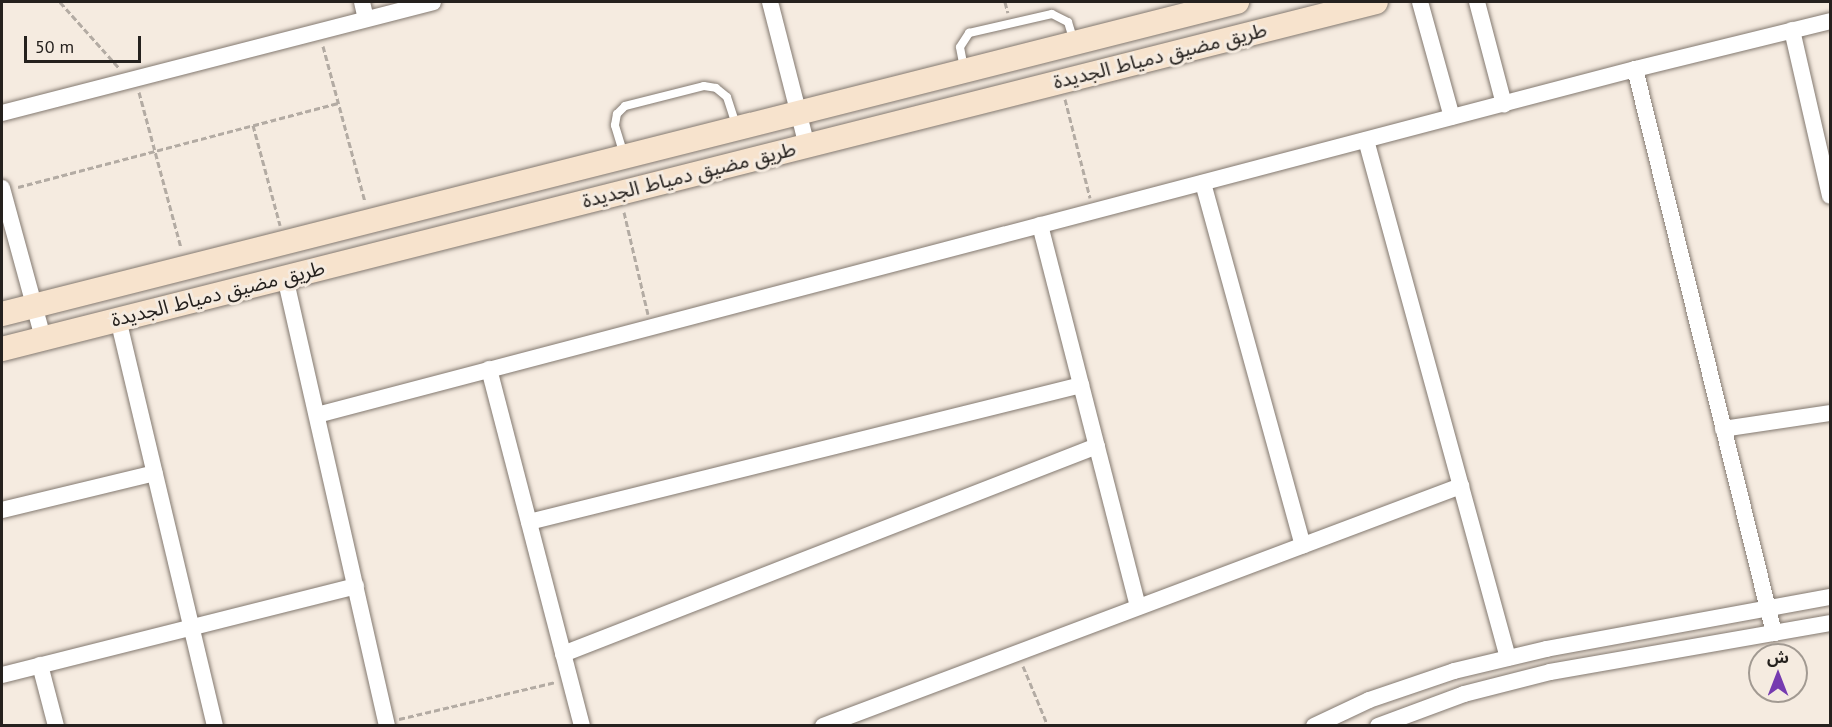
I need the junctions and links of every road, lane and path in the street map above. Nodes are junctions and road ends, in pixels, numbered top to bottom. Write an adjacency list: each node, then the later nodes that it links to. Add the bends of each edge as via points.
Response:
1 (60, 2): 16 (path)
2 (362, 2): 9 (street)
3 (433, 2): 9 (street)
4 (770, 2): 20 (street)
5 (1237, 2): 13 (street, طريق مضيق دمياط الجديدة)
6 (1376, 2): 17 (street, طريق مضيق دمياط الجديدة)
7 (1420, 2): 22 (street)
8 (1477, 2): 19 (street)
9 (366, 19): 12 (street)
10 (1830, 21): 11 (street)
11 (1792, 30): 14 (street); 32 (street)
12 (319, 31): 16 (street); 18 (path)
13 (1074, 43): 15 (street, طريق مضيق دمياط الجديدة); 15 (lane, via 1068,22 1058,15 969,33 960,47)
14 (1635, 69): 19 (street); 49 (street)
15 (965, 70): 20 (street, طريق مضيق دمياط الجديدة)
16 (133, 79): 21 (street); 27 (path)
17 (1061, 81): 26 (street, طريق مضيق دمياط الجديدة); 33 (path)
18 (338, 103): 23 (path); 34 (path)
19 (1504, 104): 22 (street)
20 (798, 112): 24 (street, طريق مضيق دمياط الجديدة); 26 (street)
21 (2, 113)
22 (1452, 117): 25 (street)
23 (253, 125): 27 (path); 36 (path)
24 (737, 128): 28 (street, طريق مضيق دمياط الجديدة); 28 (lane, via 727,97 710,87 625,106 615,125)
25 (1366, 140): 29 (street); 52 (street)
26 (807, 146): 31 (street, طريق مضيق دمياط الجديدة)
27 (155, 151): 30 (path); 37 (path)
28 (624, 157): 34 (street, طريق مضيق دمياط الجديدة)
29 (1203, 183): 33 (street); 55 (street)
30 (2, 190): 39 (street)
31 (619, 193): 38 (street, طريق مضيق دمياط الجديدة); 42 (path)
32 (1830, 196)
33 (1094, 211): 35 (street)
34 (370, 221): 36 (street, طريق مضيق دمياط الجديدة)
35 (1040, 225): 42 (street); 46 (street)
36 (285, 242): 37 (street, طريق مضيق دمياط الجديدة)
37 (186, 267): 39 (street, طريق مضيق دمياط الجديدة)
38 (285, 277): 41 (street, طريق مضيق دمياط الجديدة); 48 (street)
39 (34, 306): 40 (street, طريق مضيق دمياط الجديدة); 43 (street)
40 (2, 314)
41 (118, 319): 43 (street, طريق مضيق دمياط الجديدة); 51 (street)
42 (651, 327): 45 (street)
43 (43, 338): 44 (street, طريق مضيق دمياط الجديدة)
44 (2, 349)
45 (489, 369): 48 (street); 54 (street)
46 (1081, 385): 50 (street); 54 (street)
47 (1830, 413): 49 (street)
48 (316, 415): 56 (street)
49 (1723, 429): 59 (street)
50 (1097, 446): 58 (street); 64 (street)
51 (155, 473): 53 (street); 61 (street)
52 (1461, 486): 55 (street); 65 (street)
53 (2, 510)
54 (529, 522): 64 (street)
55 (1303, 545): 58 (street)
56 (356, 586): 61 (street); 69 (street)
57 (1830, 597): 59 (street)
58 (1138, 607): 63 (street)
59 (1768, 609): 62 (street); 65 (street)
60 (1830, 623): 62 (street)
61 (192, 627): 66 (street); 71 (street)
62 (1774, 633): 76 (street, via 1551,672 1464,694)
63 (1017, 652): 73 (street); 74 (path)
64 (563, 654): 68 (street)
65 (1508, 658): 75 (street, via 1454,671 1369,700)
66 (40, 665): 67 (street); 70 (street)
67 (2, 675)
68 (570, 678): 69 (path); 72 (street)
69 (387, 724)
70 (56, 726)
71 (215, 726)
72 (582, 726)
73 (823, 726)
74 (1048, 726)
75 (1314, 726)
76 (1378, 726)

